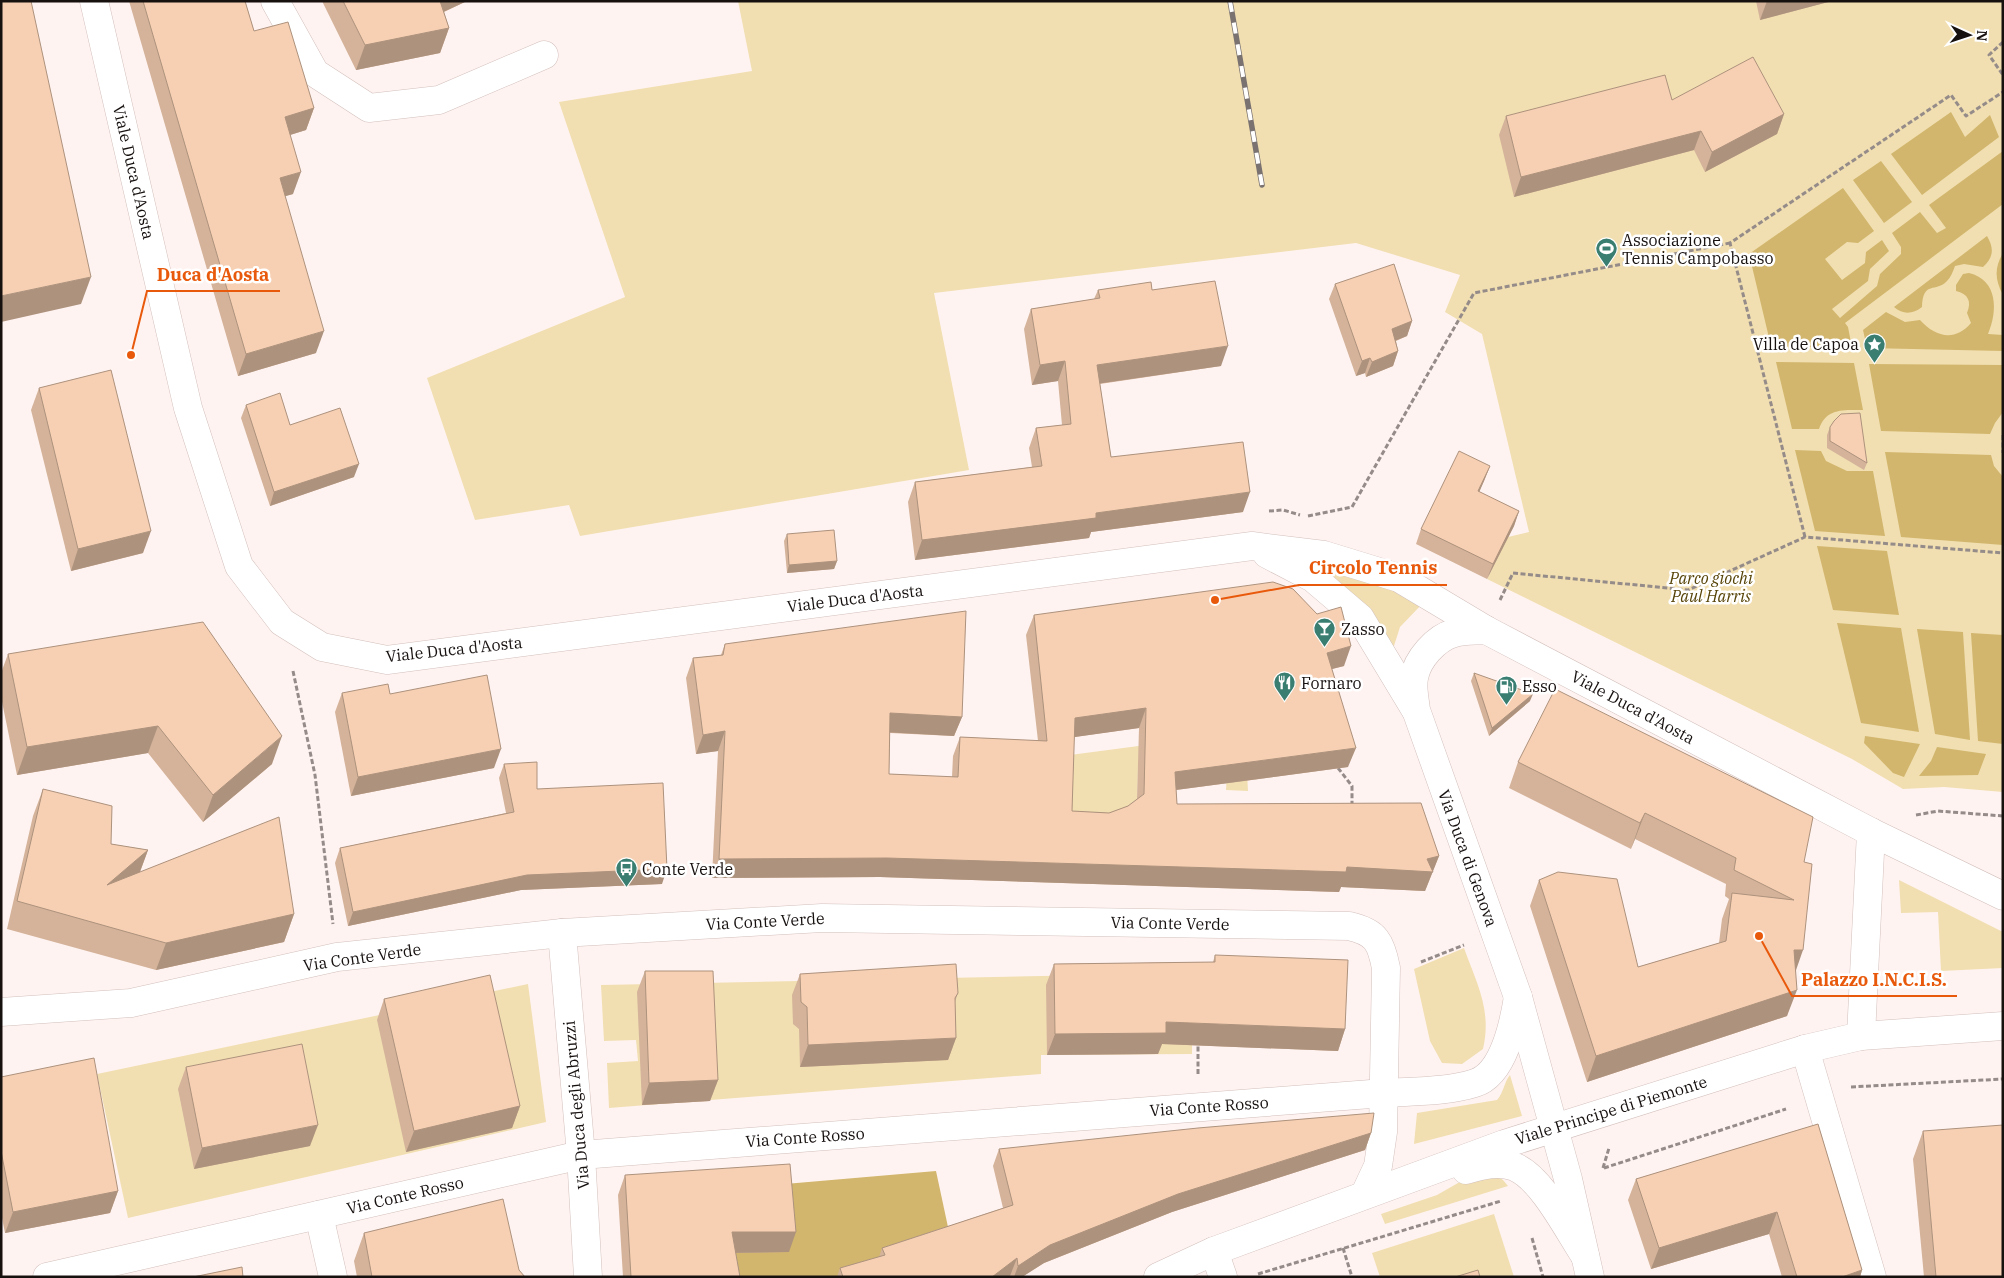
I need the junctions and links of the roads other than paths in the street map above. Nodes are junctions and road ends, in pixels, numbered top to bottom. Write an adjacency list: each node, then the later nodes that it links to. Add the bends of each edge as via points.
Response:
1 (94, 1): 4 (street, Viale Duca d'Aosta, via 188,408 239,566 282,622 322,647 387,660)
2 (275, 1): 3 (street, via 315,73 370,108 439,100)
3 (544, 55)
4 (1252, 546): 5 (street, Viale Duca d'Aosta, via 1324,555 1399,578); 6 (street, via 1313,578 1360,618)
5 (1486, 630): 6 (street, Via Duca di Genova, via 1454,633 1428,650 1414,679); 7 (street, Viale Duca d'Aosta)
6 (1416, 710): 10 (street, Via Duca di Genova)
7 (1871, 832): 8 (street, Viale Duca d'Aosta); 13 (street)
8 (2003, 896)
9 (562, 933): 11 (street, Via Conte Verde, via 337,957 131,1003); 15 (street, Via Conte Verde, via 822,918 1361,928 1372,934 1382,946 1386,968); 17 (street, Via Duca degli Abruzzi)
10 (1518, 997): 15 (street, Via Conte Rosso, via 1512,1030 1500,1059 1477,1083); 16 (street, Via Duca di Genova)
11 (1, 1012)
12 (2003, 1026): 13 (street, Viale Principe di Piemonte)
13 (1861, 1036): 14 (street, Viale Principe di Piemonte)
14 (1805, 1049): 16 (street, Viale Principe di Piemonte); 28 (street)
15 (1384, 1093): 17 (street, Via Conte Rosso); 19 (street, via 1378,1166)
16 (1554, 1128): 18 (street, Viale Principe di Piemonte); 22 (street, Via Duca di Genova)
17 (581, 1155): 20 (street, Via Conte Rosso); 25 (street, Via Duca degli Abruzzi)
18 (1437, 1168): 19 (street, Viale Principe di Piemonte); 22 (street, via 1461,1171 1487,1163 1515,1167 1530,1177)
19 (1365, 1194): 21 (street, Viale Principe di Piemonte)
20 (319, 1214): 23 (street, Via Conte Rosso); 24 (street)
21 (1214, 1251): 26 (street, Viale Principe di Piemonte); 27 (street)
22 (1591, 1271)
23 (47, 1277)
24 (332, 1277)
25 (588, 1277)
26 (1158, 1277)
27 (1223, 1277)
28 (1872, 1277)

